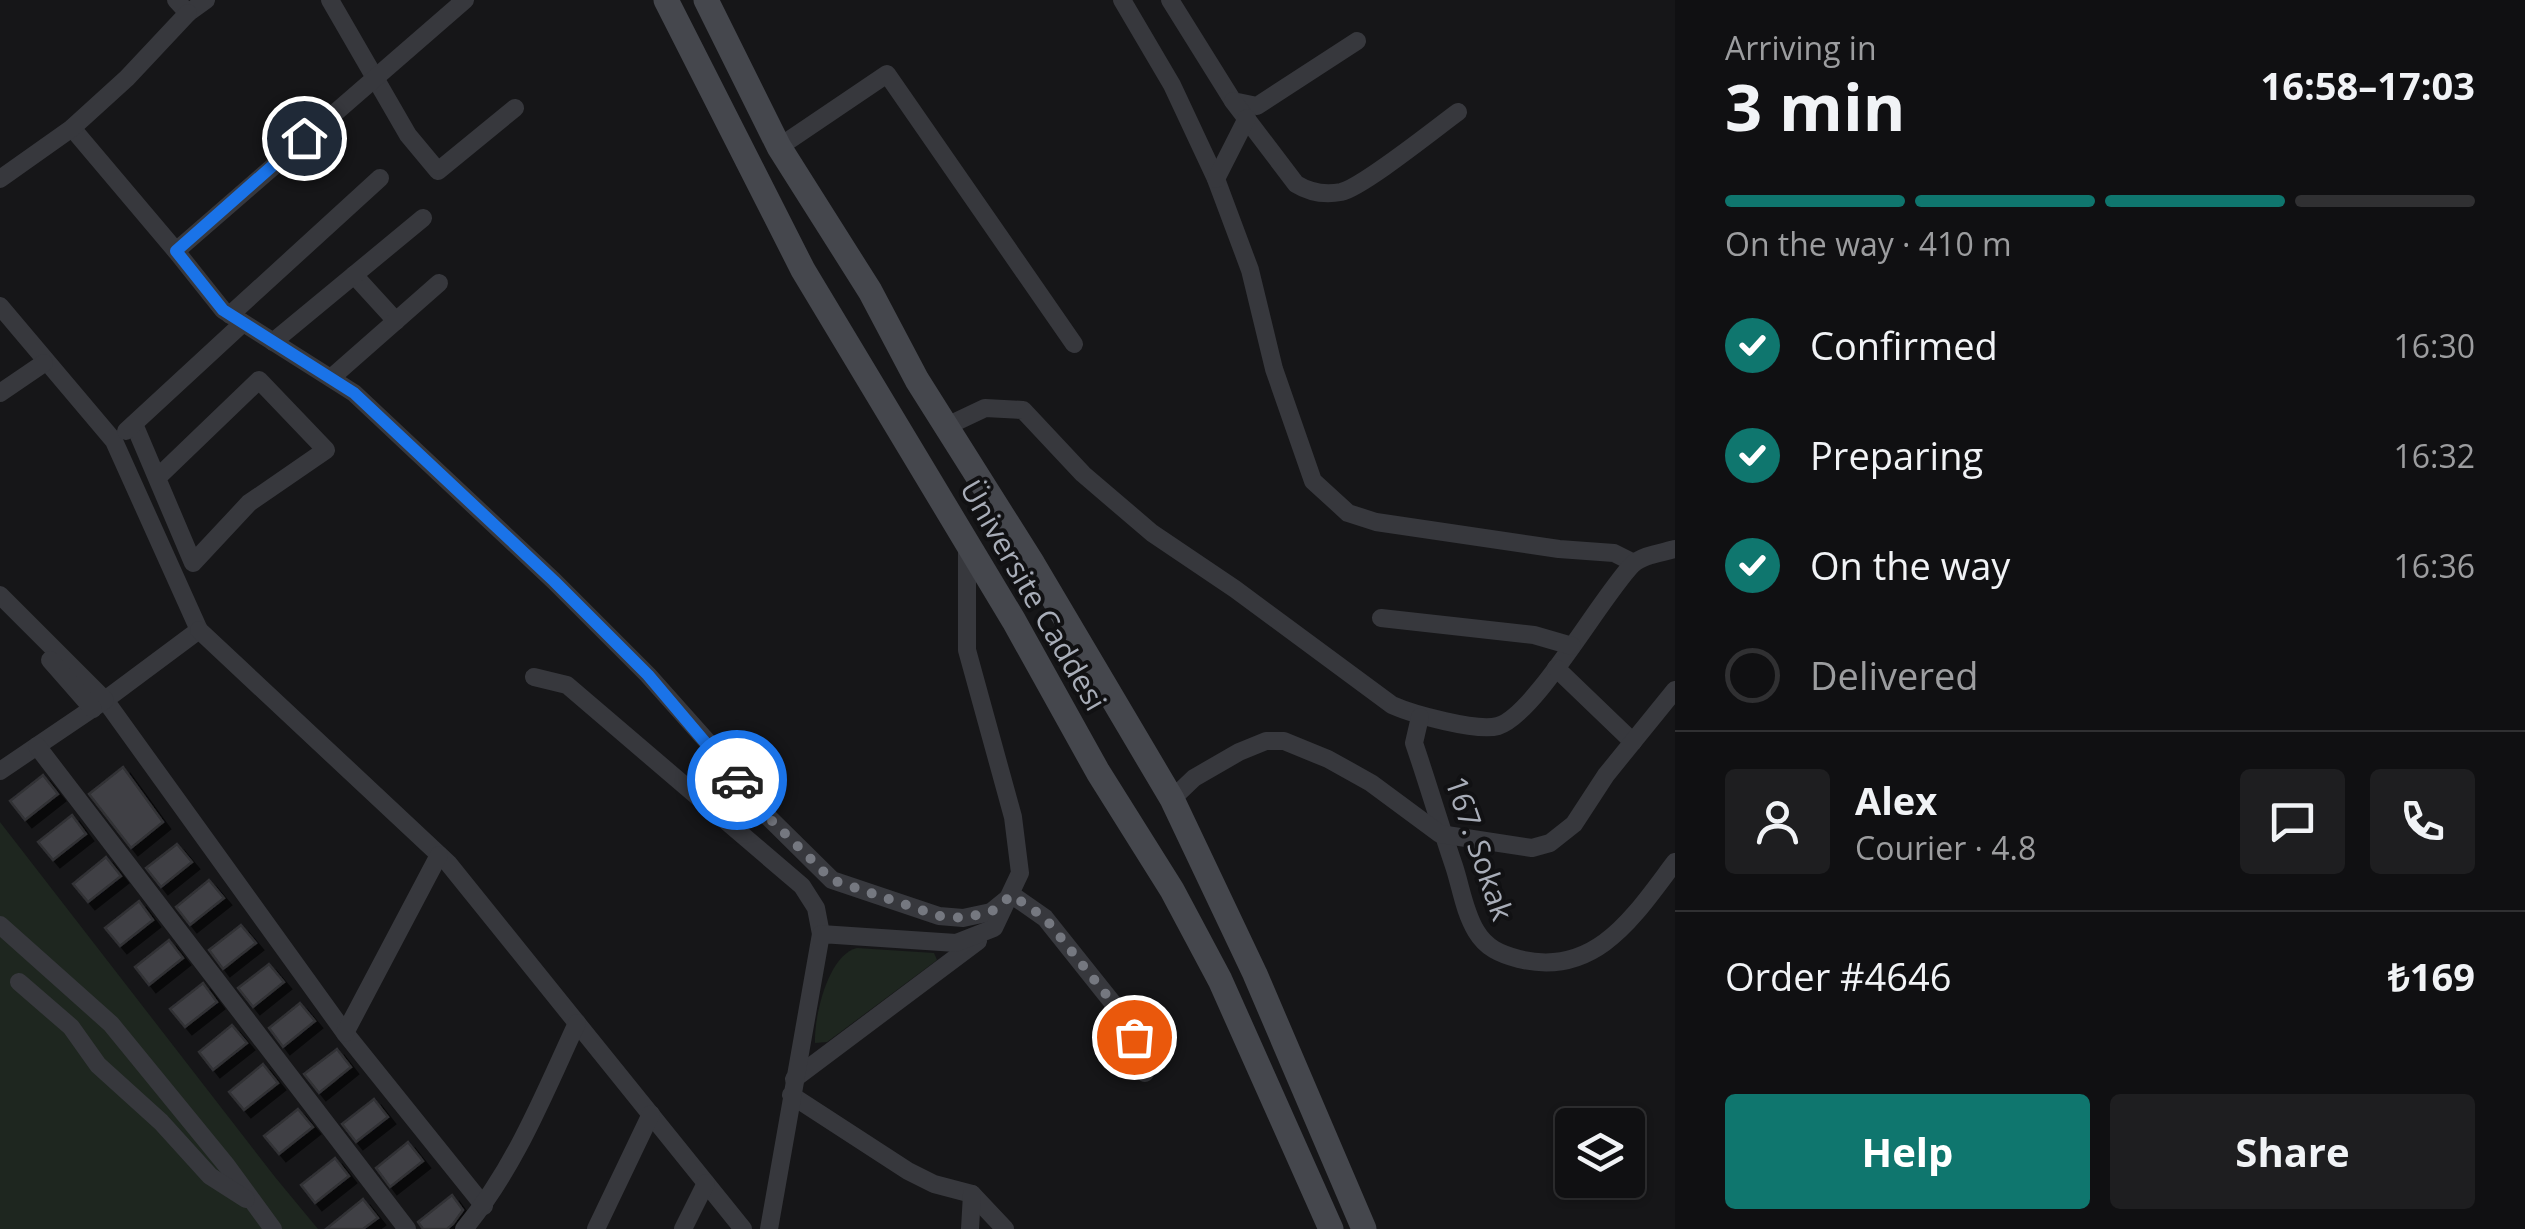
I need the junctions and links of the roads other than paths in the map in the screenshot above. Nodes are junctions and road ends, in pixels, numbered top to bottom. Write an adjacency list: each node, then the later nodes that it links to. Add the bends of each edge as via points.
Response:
1 (206, 0): 8 (street)
2 (330, 0): 10 (street)
3 (465, 0): 10 (street)
4 (666, 0): 36 (main road, Üniversite Caddesi, via 803,270)
5 (706, 0): 16 (main road, Üniversite Caddesi)
6 (1122, 0): 19 (street)
7 (1170, 0): 11 (street)
8 (182, 7): 15 (street, via 127,78)
9 (1357, 41): 11 (street, via 1256,106)
10 (374, 76): 12 (street, via 438,171); 21 (street)
11 (1233, 102): 14 (street)
12 (515, 108)
13 (1458, 112): 14 (street, via 1339,192 1296,184)
14 (1247, 118): 19 (street)
15 (72, 128): 18 (street); 21 (street)
16 (779, 148): 28 (street, via 887,74); 33 (main road, Üniversite Caddesi)
17 (380, 178): 25 (street)
18 (0, 179)
19 (1216, 180): 38 (street, via 1313,481 1348,514 1614,552)
20 (422, 218): 22 (street)
21 (176, 251): 25 (street)
22 (354, 276): 26 (street); 27 (street)
23 (439, 283): 26 (street)
24 (0, 306): 29 (street)
25 (237, 319): 27 (street); 32 (street)
26 (396, 322): 30 (street)
27 (273, 342): 30 (street)
28 (1074, 344)
29 (44, 362): 31 (street); 34 (street)
30 (331, 378): 56 (street, via 648,675 759,808 832,880 939,916 991,912)
31 (0, 393)
32 (134, 424): 34 (street); 35 (street)
33 (947, 426): 48 (street, via 985,408 1023,410 1152,533 1392,705); 52 (main road, Üniversite Caddesi)
34 (114, 441): 42 (street)
35 (157, 478): 35 (street, via 193,562 249,503 326,450 260,380)
36 (967, 546): 56 (street, via 967,650 1013,818 1020,873); 79 (main road, Üniversite Caddesi, via 1220,980)
37 (1675, 549): 38 (street)
38 (1634, 562): 43 (street)
39 (0, 595): 47 (street)
40 (0, 604): 47 (street)
41 (1381, 618): 43 (street, via 1534,635)
42 (199, 630): 47 (street); 54 (street)
43 (1572, 646): 44 (street)
44 (1556, 668): 48 (street, via 1496,727); 49 (street)
45 (534, 676): 59 (street, via 567,685 802,886 816,908)
46 (1675, 690): 49 (street)
47 (99, 704): 50 (street); 62 (street)
48 (1420, 717): 53 (street, 167. Sokak, via 1414,742)
49 (1634, 742): 53 (street, via 1574,824 1550,843 1520,846)
50 (37, 746): 51 (street); 71 (street)
51 (0, 770)
52 (1172, 798): 53 (street, via 1239,752 1284,741 1371,784); 80 (main road, Üniversite Caddesi)
53 (1440, 834): 55 (street, 167. Sokak, via 1487,946 1540,964 1575,959 1612,938)
54 (440, 855): 61 (street); 62 (street)
55 (1675, 862)
56 (1012, 895): 58 (street); 63 (street, via 1045,918 1116,1007)
57 (0, 925): 68 (street, via 111,1024)
58 (994, 928): 59 (street, via 956,943); 64 (street)
59 (820, 934): 64 (street)
60 (18, 982): 68 (street, via 71,1028 98,1066 210,1176)
61 (578, 1023): 65 (street); 69 (street)
62 (346, 1033): 69 (street)
63 (1145, 1073)
64 (793, 1087): 67 (street, via 908,1171); 76 (street)
65 (650, 1114): 66 (street); 73 (street)
66 (706, 1183): 74 (street); 75 (street)
67 (972, 1194): 77 (street); 78 (street)
68 (255, 1205): 70 (street)
69 (484, 1206): 72 (street)
70 (273, 1229)
71 (406, 1229)
72 (464, 1229)
73 (596, 1229)
74 (683, 1229)
75 (743, 1229)
76 (769, 1229)
77 (970, 1229)
78 (1005, 1229)
79 (1331, 1229)
80 (1364, 1229)

